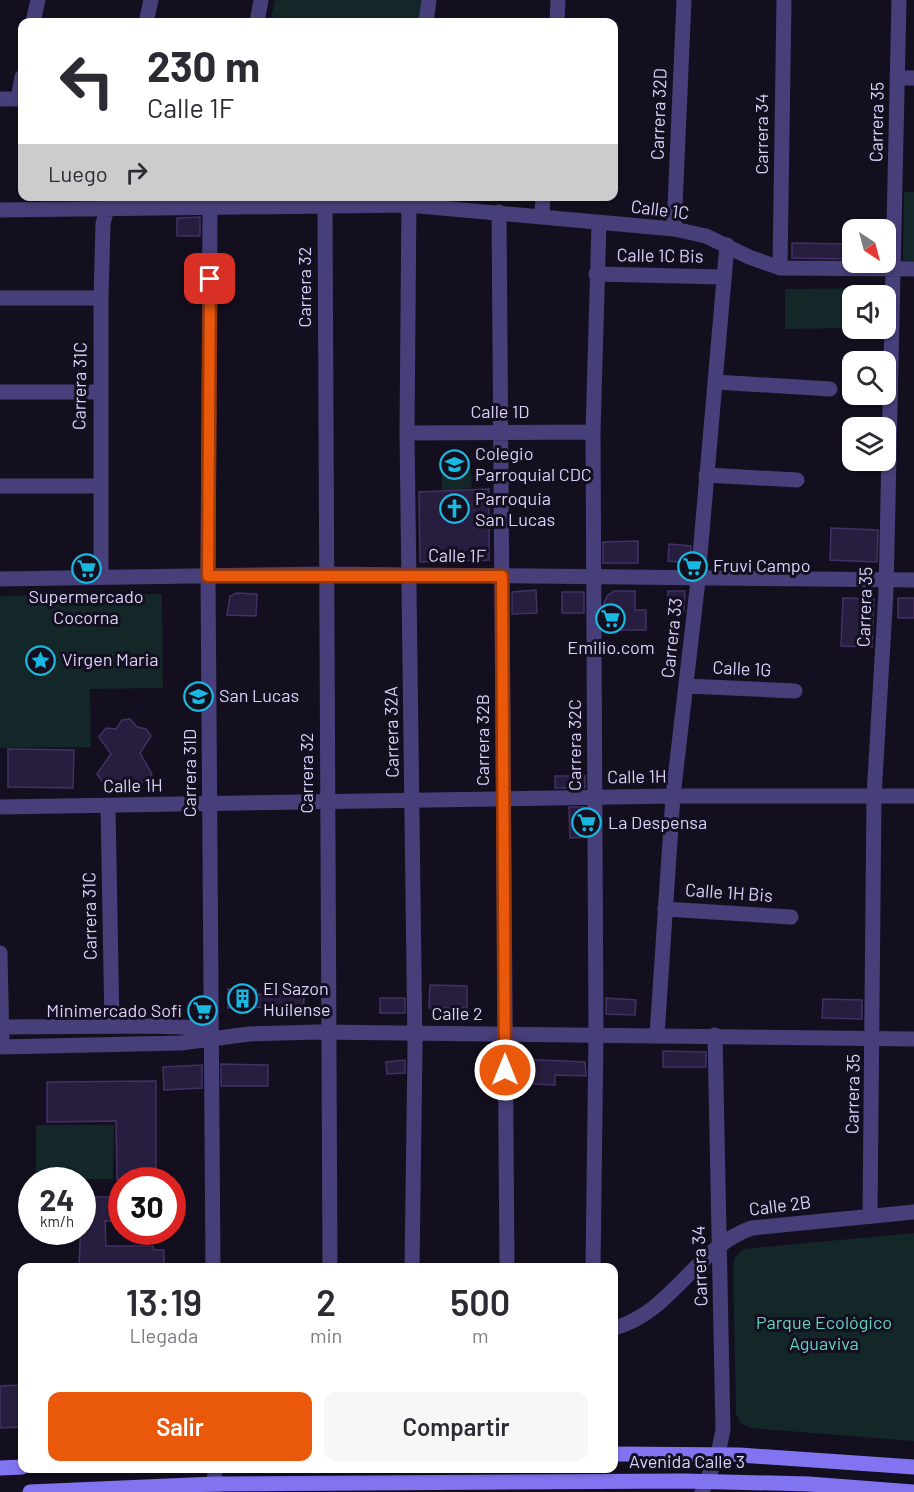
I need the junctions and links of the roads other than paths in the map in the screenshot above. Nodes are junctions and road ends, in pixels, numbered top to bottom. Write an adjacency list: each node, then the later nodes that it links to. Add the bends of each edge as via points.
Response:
1 (38, 0): 9 (street)
2 (151, 0): 10 (street)
3 (261, 0): 11 (street)
4 (429, 0): 12 (street)
5 (558, 0): 13 (street)
6 (684, 0): 28 (street, Carrera 32D)
7 (784, 0): 30 (street, Carrera 34)
8 (899, 0): 14 (street, Carrera 35)
9 (34, 18)
10 (147, 18)
11 (257, 18)
12 (427, 18)
13 (556, 18)
14 (897, 78): 15 (street); 26 (street, Carrera 35)
15 (914, 78)
16 (0, 99): 17 (street)
17 (18, 99)
18 (408, 201): 21 (street, Calle 1C); 24 (street, Calle 1C); 45 (street, Carrera 32A)
19 (543, 201): 25 (street)
20 (109, 202): 22 (street, Calle 1C); 23 (street, Calle 1C); 38 (street, Carrera 31C, via 104,224)
21 (325, 206): 22 (street, Calle 1C); 50 (street, Carrera 32)
22 (210, 207): 52 (street, Carrera 31D)
23 (0, 210)
24 (499, 212): 25 (street, Calle 1C); 43 (street, Carrera 32B)
25 (542, 215): 27 (street, Calle 1C)
26 (894, 219)
27 (599, 223): 28 (street, Calle 1C); 35 (street, Carrera 32C)
28 (674, 229): 29 (street, Calle 1C)
29 (727, 245): 30 (street, Calle 1C); 36 (street, Carrera 33)
30 (780, 268): 31 (street, Calle 1C)
31 (842, 269)
32 (896, 269): 33 (street, Calle 1C)
33 (914, 269)
34 (893, 273): 58 (street, Carrera 35)
35 (596, 274): 36 (street, Calle 1C Bis); 44 (street, Carrera 32C)
36 (722, 277): 39 (street, Carrera 33)
37 (0, 298): 38 (street)
38 (101, 298): 42 (street, Carrera 31C)
39 (714, 382): 40 (street); 46 (street, Carrera 33)
40 (830, 389)
41 (0, 392): 42 (street)
42 (99, 392): 49 (street, Carrera 31C)
43 (500, 431): 44 (street, Calle 1D); 45 (street, Calle 1D); 53 (street, Carrera 32B)
44 (593, 432): 55 (street, Carrera 32C)
45 (407, 433): 51 (street, Carrera 32A)
46 (706, 475): 47 (street); 56 (street, Carrera 33)
47 (797, 480)
48 (0, 486): 49 (street)
49 (99, 486): 54 (street, Carrera 31C)
50 (325, 574): 51 (street, Calle 1F); 52 (street, Calle 1F); 68 (street, Carrera 32)
51 (410, 575): 53 (street, Calle 1F); 67 (street, Carrera 32A)
52 (208, 576): 54 (street, Calle 1F); 69 (street, Carrera 31D)
53 (502, 576): 55 (street, Calle 1F); 66 (street, Carrera 32B)
54 (100, 577): 57 (street, Calle 1F)
55 (594, 577): 56 (street, Calle 1F); 65 (street, Carrera 32C)
56 (698, 578): 58 (street, Calle 1F); 60 (street, Carrera 33)
57 (0, 579)
58 (886, 580): 59 (street, Calle 1F); 63 (street, Carrera 35)
59 (914, 580)
60 (687, 686): 61 (street, Calle 1G); 62 (street, Carrera 33)
61 (795, 691)
62 (674, 796): 63 (street, Calle 1H); 65 (street, Calle 1H); 72 (street, Carrera 33)
63 (874, 796): 64 (street, Calle 1H); 84 (street, Carrera 35)
64 (914, 796)
65 (595, 797): 66 (street, Calle 1H); 81 (street, Carrera 32C)
66 (503, 799): 67 (street, Calle 1H); 80 (street, Carrera 32B)
67 (412, 800): 68 (street, Calle 1H); 78 (street, Carrera 32A)
68 (326, 802): 69 (street, Calle 1H); 77 (street, Carrera 32)
69 (210, 804): 70 (street, Calle 1H); 79 (street, Carrera 31D)
70 (108, 806): 71 (street, Calle 1H); 75 (street, Carrera 31C)
71 (0, 807)
72 (665, 909): 73 (street, Calle 1H Bis); 82 (street, Carrera 33)
73 (791, 917)
74 (0, 953): 76 (street)
75 (112, 1026): 76 (street, Calle 2); 79 (street, Calle 2)
76 (1, 1027): 86 (street)
77 (328, 1032): 78 (street, Calle 2); 79 (street, Calle 2); 91 (street, Carrera 32)
78 (414, 1033): 80 (street, Calle 2); 92 (street, Carrera 32A)
79 (212, 1034): 86 (street, Calle 2, via 181,1043); 90 (street, Carrera 31D)
80 (505, 1034): 81 (street, Calle 2); 93 (street, Carrera 32B)
81 (596, 1034): 82 (street, Calle 2); 94 (street, Carrera 32C)
82 (657, 1035): 83 (street, Calle 2)
83 (715, 1035): 84 (street, Calle 2); 89 (street, Carrera 34)
84 (873, 1038): 85 (street, Calle 2); 88 (street, Carrera 35)
85 (914, 1039)
86 (1, 1047)
87 (914, 1212): 88 (street, Calle 2B)
88 (870, 1216): 89 (street, Calle 2B, via 752,1227)
89 (719, 1246): 95 (street, Calle 2B, via 654,1307); 97 (street, Carrera 34, via 723,1421)
90 (213, 1263)
91 (330, 1263)
92 (412, 1263)
93 (507, 1263)
94 (593, 1263)
95 (618, 1326)
96 (618, 1454): 97 (main road, Avenida Calle 3)
97 (718, 1454): 99 (main road, Avenida Calle 3); 102 (street, Carrera 34)
98 (18, 1467): 100 (main road)
99 (914, 1467)
100 (0, 1468)
101 (215, 1473): 103 (street)
102 (704, 1486): 103 (main road, Avenida Calle 3); 104 (main road, Avenida Calle 3)
103 (214, 1488): 106 (main road, Avenida Calle 3)
104 (808, 1488): 105 (main road, Avenida Calle 3)
105 (845, 1490): 107 (main road, Avenida Calle 3)
106 (30, 1492)
107 (913, 1492)

